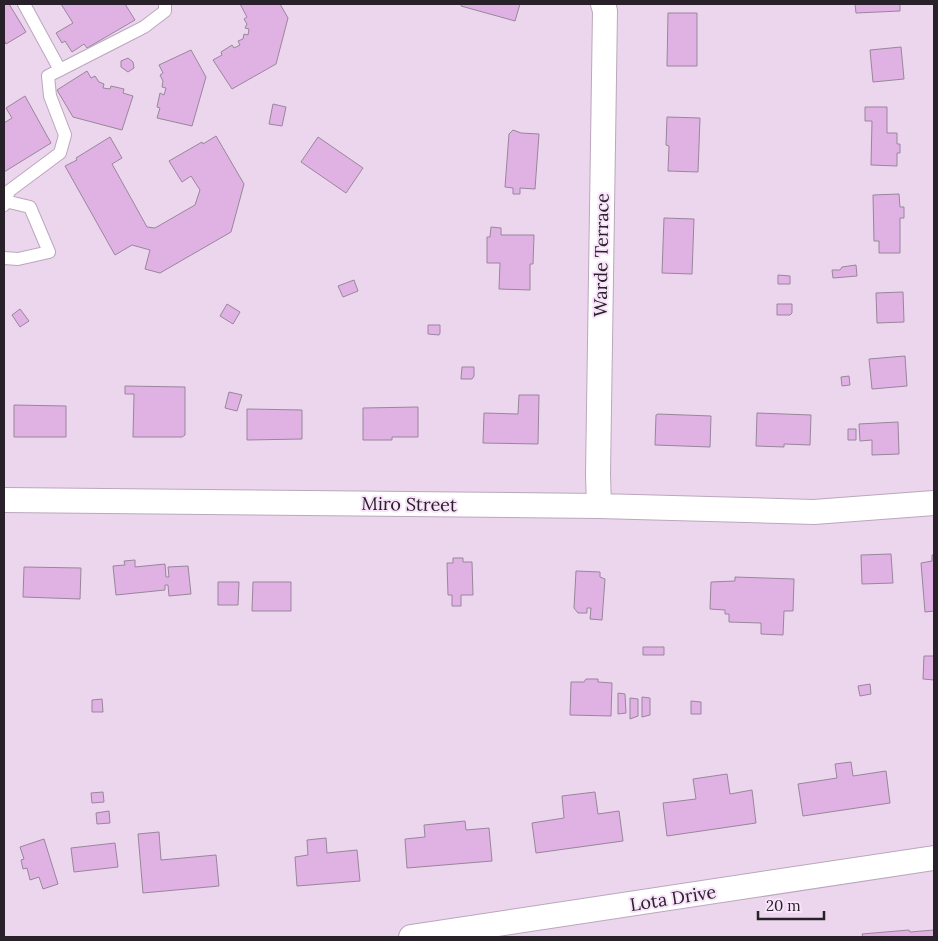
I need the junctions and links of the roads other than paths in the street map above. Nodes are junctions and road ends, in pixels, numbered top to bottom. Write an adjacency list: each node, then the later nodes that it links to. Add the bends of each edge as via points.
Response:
1 (24, 4): 4 (lane)
2 (165, 4): 4 (lane, via 165,11 144,27)
3 (603, 4): 9 (street, Warde Terrace)
4 (60, 70): 5 (lane, via 48,76 50,96 65,135 60,153 9,191)
5 (5, 203): 6 (lane, via 30,207 49,252)
6 (4, 258)
7 (4, 500): 9 (street, Miro Street)
8 (934, 503): 9 (street, Miro Street, via 814,512)
9 (599, 506)
10 (934, 858): 11 (street, Lota Drive)
11 (411, 937)

